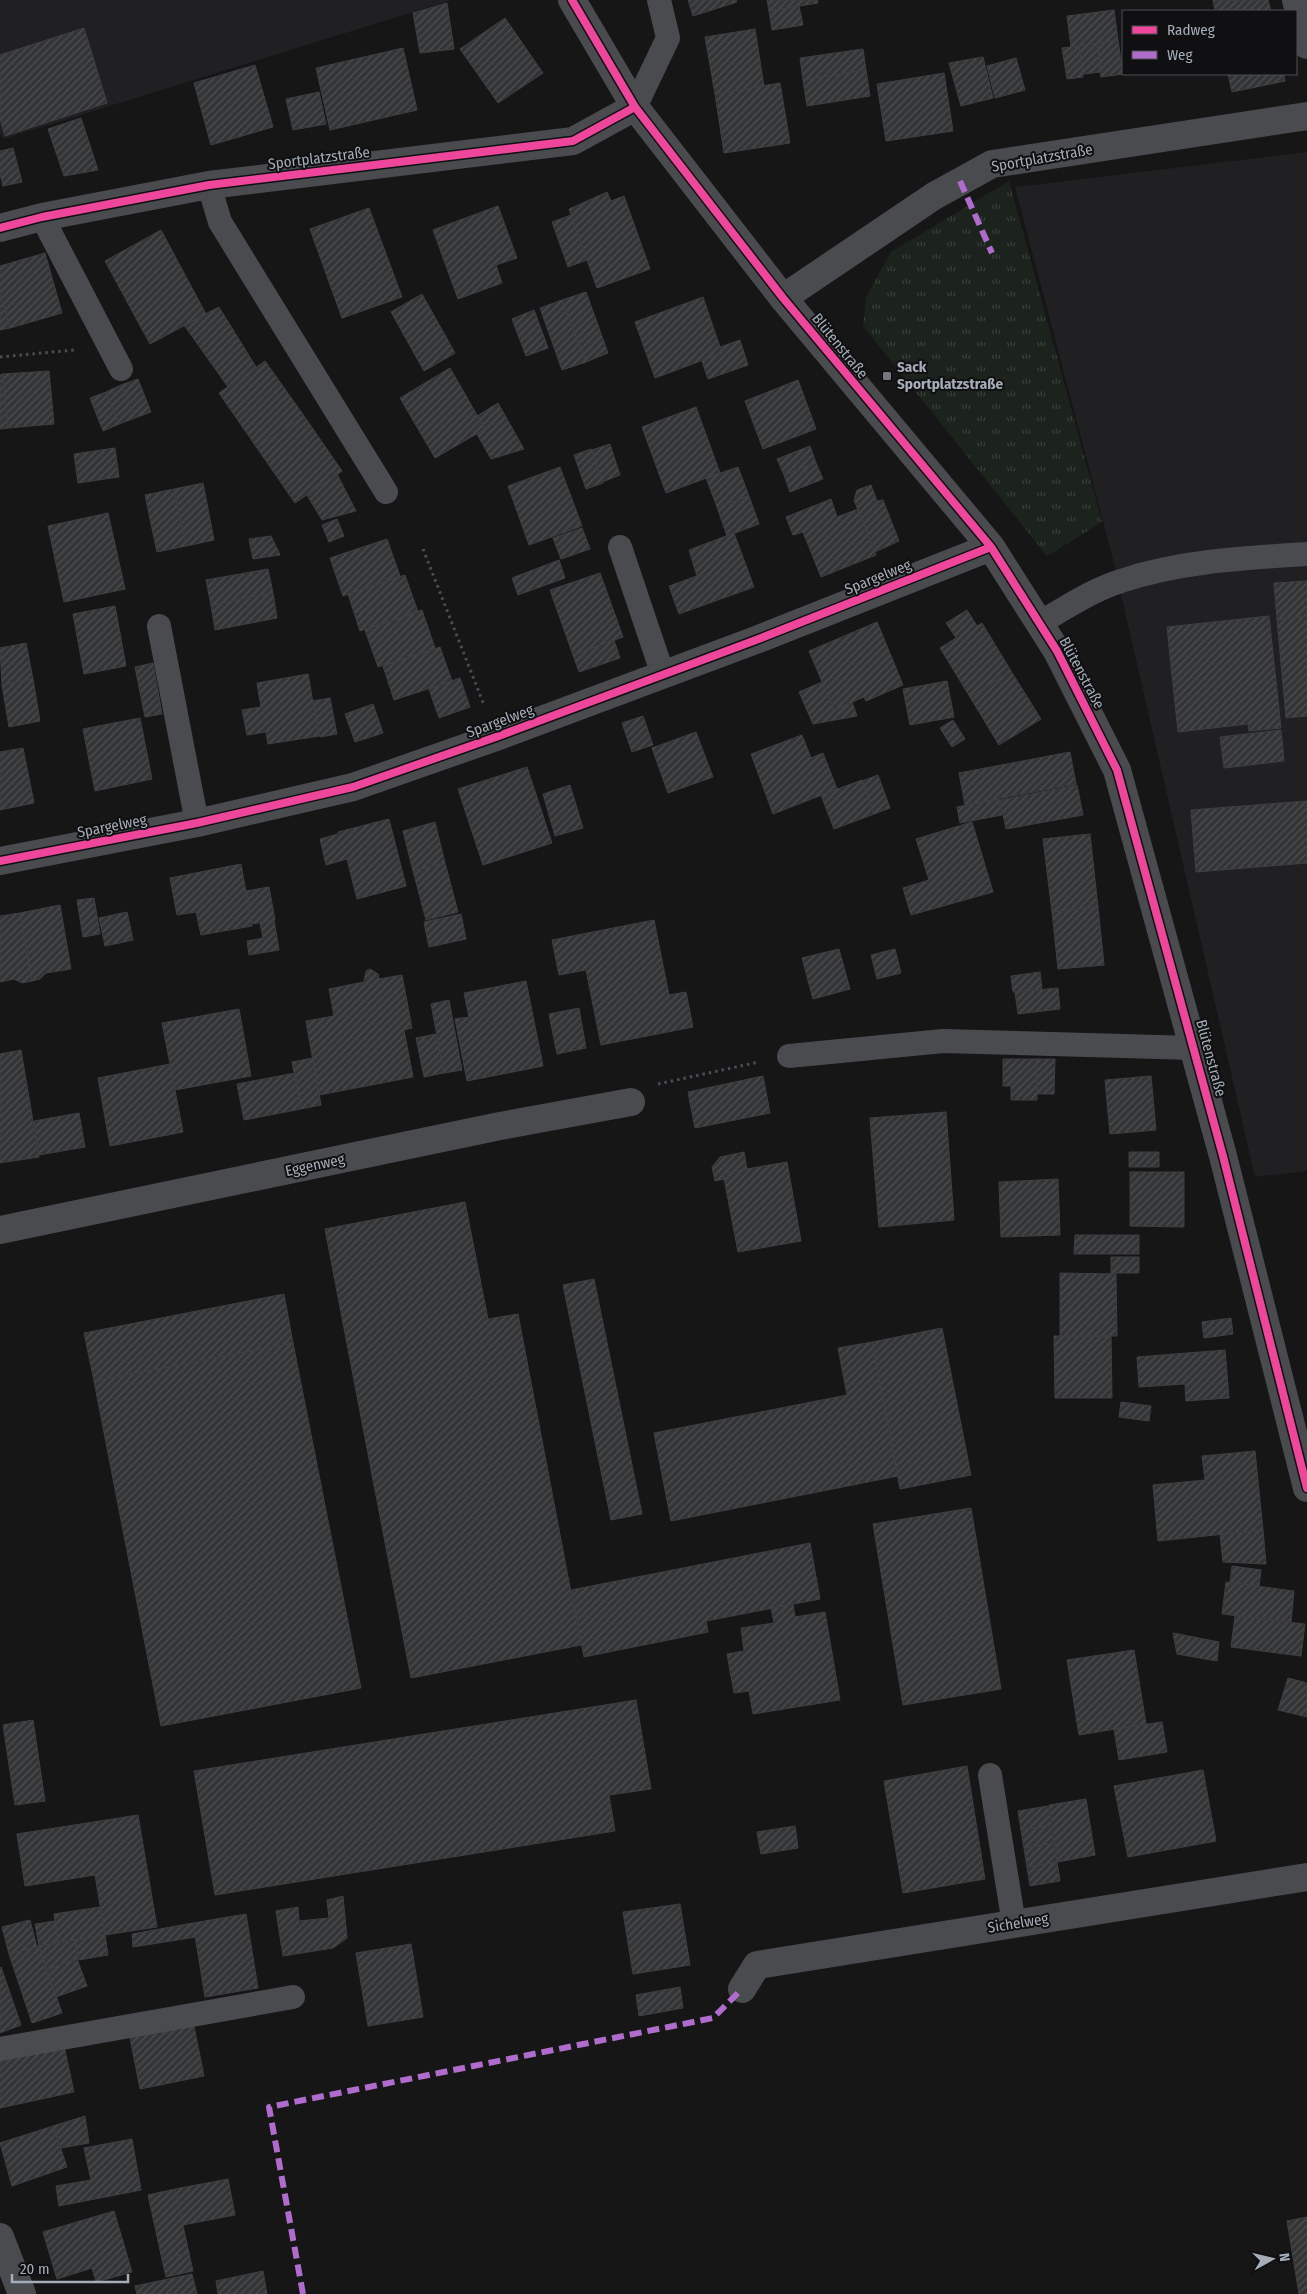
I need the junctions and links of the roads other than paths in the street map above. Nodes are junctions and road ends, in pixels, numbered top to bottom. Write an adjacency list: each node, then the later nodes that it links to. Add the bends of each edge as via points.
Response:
1 (572, 0): 5 (street, Blütenstraße)
2 (659, 0): 5 (lane, via 668,38)
3 (1296, 0): 4 (street)
4 (1307, 45)
5 (636, 107): 7 (street, Sportplatzstraße, via 574,141); 10 (street, Blütenstraße)
6 (1307, 116): 10 (street, Sportplatzstraße, via 992,164 934,196)
7 (209, 185): 8 (street, Sportplatzstraße); 12 (lane, via 220,222)
8 (42, 217): 9 (street, Sportplatzstraße); 11 (lane)
9 (0, 228)
10 (784, 298): 14 (street, Blütenstraße)
11 (121, 369)
12 (386, 492)
13 (620, 547): 18 (lane)
14 (991, 547): 16 (street, Blütenstraße); 18 (street, Spargelweg)
15 (1307, 554): 16 (lane, via 1173,567 1120,581)
16 (1039, 623): 21 (street, Blütenstraße, via 1057,651 1117,770)
17 (158, 626): 19 (lane)
18 (663, 675): 19 (street, Spargelweg, via 496,738 353,787)
19 (198, 823): 20 (street, Spargelweg)
20 (0, 861)
21 (1193, 1048): 22 (lane, via 944,1041); 25 (street, Blütenstraße, via 1226,1165)
22 (789, 1056)
23 (631, 1102): 24 (street, Eggenweg, via 500,1126)
24 (0, 1230)
25 (1307, 1488)
26 (990, 1775): 28 (lane)
27 (1307, 1877): 28 (street, Sichelweg)
28 (1014, 1924): 29 (street, Sichelweg, via 757,1965)
29 (742, 1989)
30 (293, 1997): 31 (lane)
31 (0, 2049)
32 (0, 2237): 33 (street)
33 (13, 2288)

